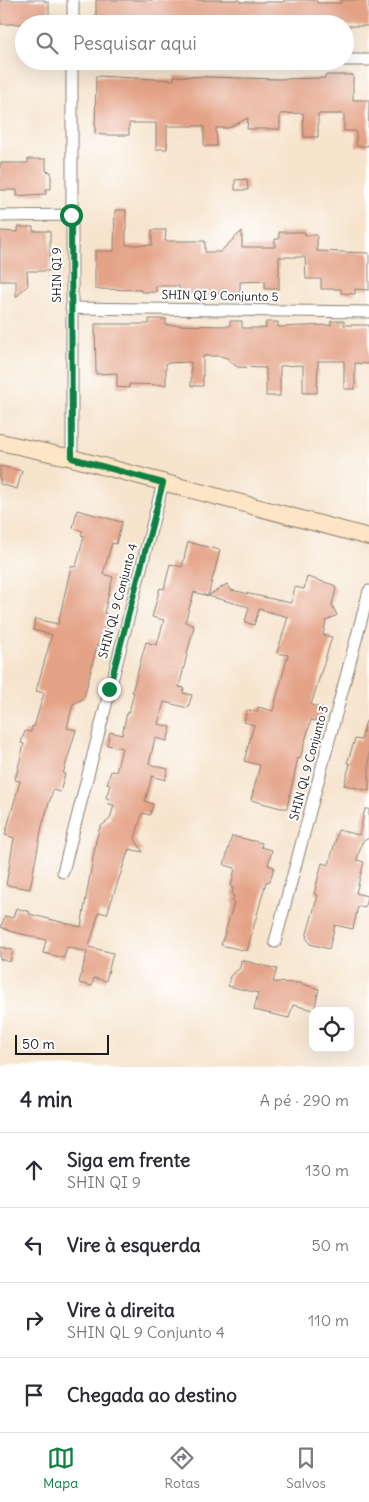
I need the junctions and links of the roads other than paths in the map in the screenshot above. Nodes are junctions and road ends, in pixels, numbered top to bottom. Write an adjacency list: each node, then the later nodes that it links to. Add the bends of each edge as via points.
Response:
1 (74, 0): 2 (street)
2 (73, 15)
3 (354, 60): 4 (street)
4 (369, 60)
5 (72, 70): 6 (street, SHIN QI 9)
6 (71, 215): 7 (street); 8 (street, SHIN QI 9)
7 (0, 216)
8 (71, 308): 9 (street, SHIN QI 9 Conjunto 5); 11 (street, SHIN QI 9)
9 (369, 312)
10 (0, 442): 11 (street)
11 (72, 458): 12 (street)
12 (163, 483): 13 (street); 15 (street, SHIN QL 9 Conjunto 4)
13 (369, 537)
14 (369, 590): 16 (street, SHIN QL 9 Conjunto 3)
15 (64, 872)
16 (275, 942)

